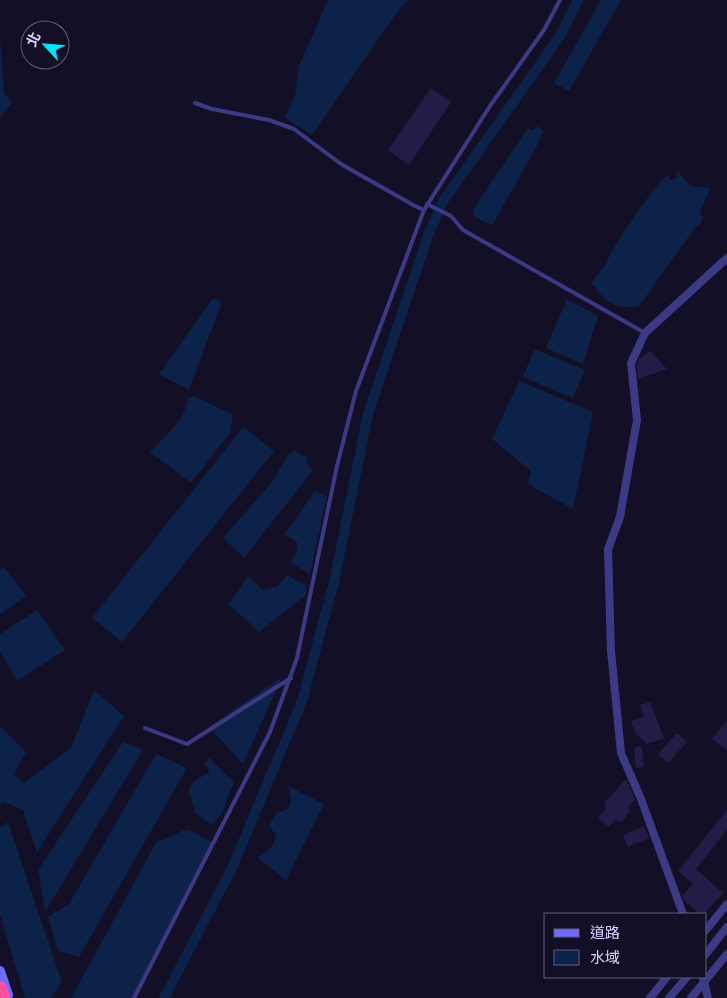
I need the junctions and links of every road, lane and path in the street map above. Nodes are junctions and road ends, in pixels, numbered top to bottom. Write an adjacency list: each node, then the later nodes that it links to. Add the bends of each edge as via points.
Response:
1 (560, 0): 3 (lane, via 544,30)
2 (195, 103): 4 (lane, via 294,129 341,164)
3 (427, 204): 4 (lane); 6 (lane, via 451,216 464,230)
4 (424, 210): 7 (lane, via 356,391)
5 (727, 258): 6 (street)
6 (645, 333): 10 (street, via 631,363 637,420 620,517 608,549 611,651 622,753)
7 (291, 678): 8 (lane, via 187,744); 23 (lane, via 270,732)
8 (145, 728)
9 (727, 904): 12 (street)
10 (683, 913)
11 (727, 928): 13 (street)
12 (707, 929)
13 (707, 953)
14 (727, 954): 16 (street)
15 (0, 971): 22 (street)
16 (707, 976)
17 (666, 978): 24 (street)
18 (686, 978): 25 (street)
19 (704, 979): 26 (street); 27 (street)
20 (0, 988): 21 (highway)
21 (3, 998)
22 (9, 998)
23 (134, 998)
24 (650, 998)
25 (669, 998)
26 (691, 998)
27 (708, 998)

